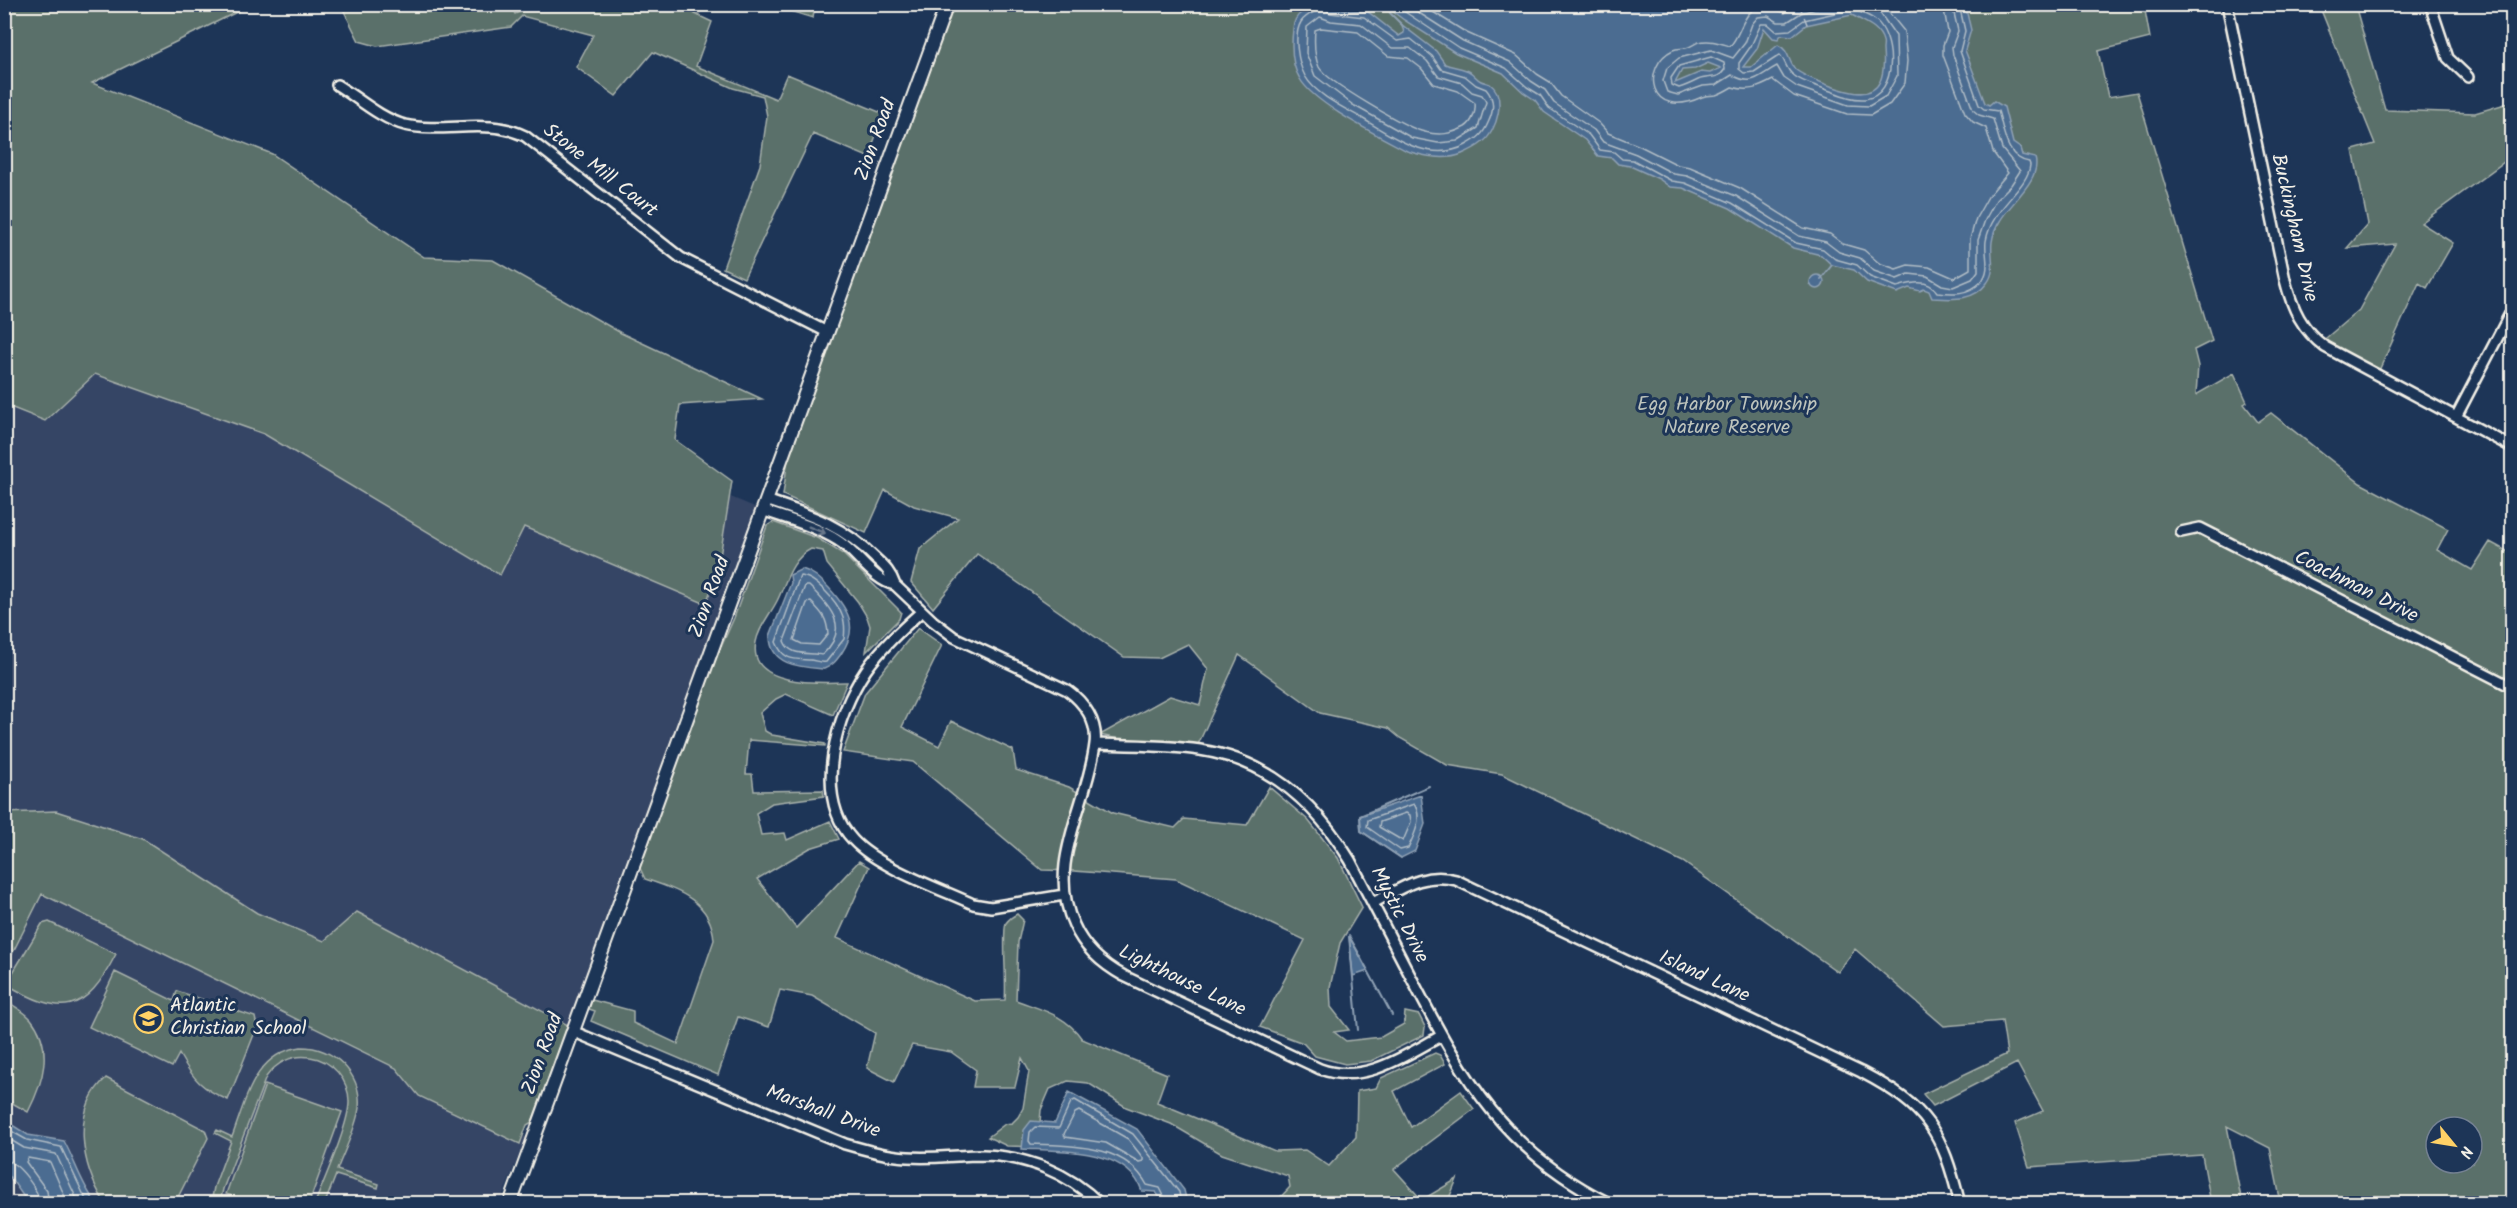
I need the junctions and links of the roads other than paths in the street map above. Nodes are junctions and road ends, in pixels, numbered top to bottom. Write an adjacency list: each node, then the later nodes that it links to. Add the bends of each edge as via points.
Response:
1 (947, 4): 7 (street, Zion Road)
2 (2227, 4): 8 (street, Buckingham Drive, via 2285,280 2299,320 2325,347)
3 (2430, 4): 4 (street, via 2448,58)
4 (2468, 77)
5 (337, 85): 7 (street, Stone Mill Court, via 404,124 497,127 533,140 681,258)
6 (2512, 310): 8 (street)
7 (826, 332): 10 (street, Zion Road)
8 (2456, 417): 9 (street, Buckingham Drive)
9 (2512, 447)
10 (764, 505): 12 (street, Lighthouse Lane, via 832,537); 17 (street, Zion Road)
11 (2181, 532): 13 (street, Coachman Drive, via 2200,528)
12 (922, 611): 14 (street, Lighthouse Lane, via 954,637 1070,693 1090,716); 15 (street, via 874,659 844,711 832,762 832,794 840,819 851,838 867,853 973,904 991,907)
13 (2512, 687)
14 (1095, 744): 15 (street, Lighthouse Lane, via 1064,862); 16 (street, Mystic Drive, via 1201,750 1261,770 1321,817)
15 (1064, 895): 18 (street, Lighthouse Lane, via 1082,941 1111,968 1320,1069 1364,1073)
16 (1373, 903): 18 (street, Mystic Drive); 22 (street, Island Lane, via 1423,879 1456,879 1861,1072 1905,1098 1928,1123 1950,1162)
17 (572, 1031): 19 (street, Zion Road); 20 (street, Marshall Drive, via 845,1144 905,1157 980,1155 1025,1161 1062,1176)
18 (1441, 1036): 21 (street, Mystic Drive, via 1472,1087 1514,1136 1558,1172)
19 (510, 1203)
20 (1100, 1203)
21 (1611, 1203)
22 (1960, 1203)

